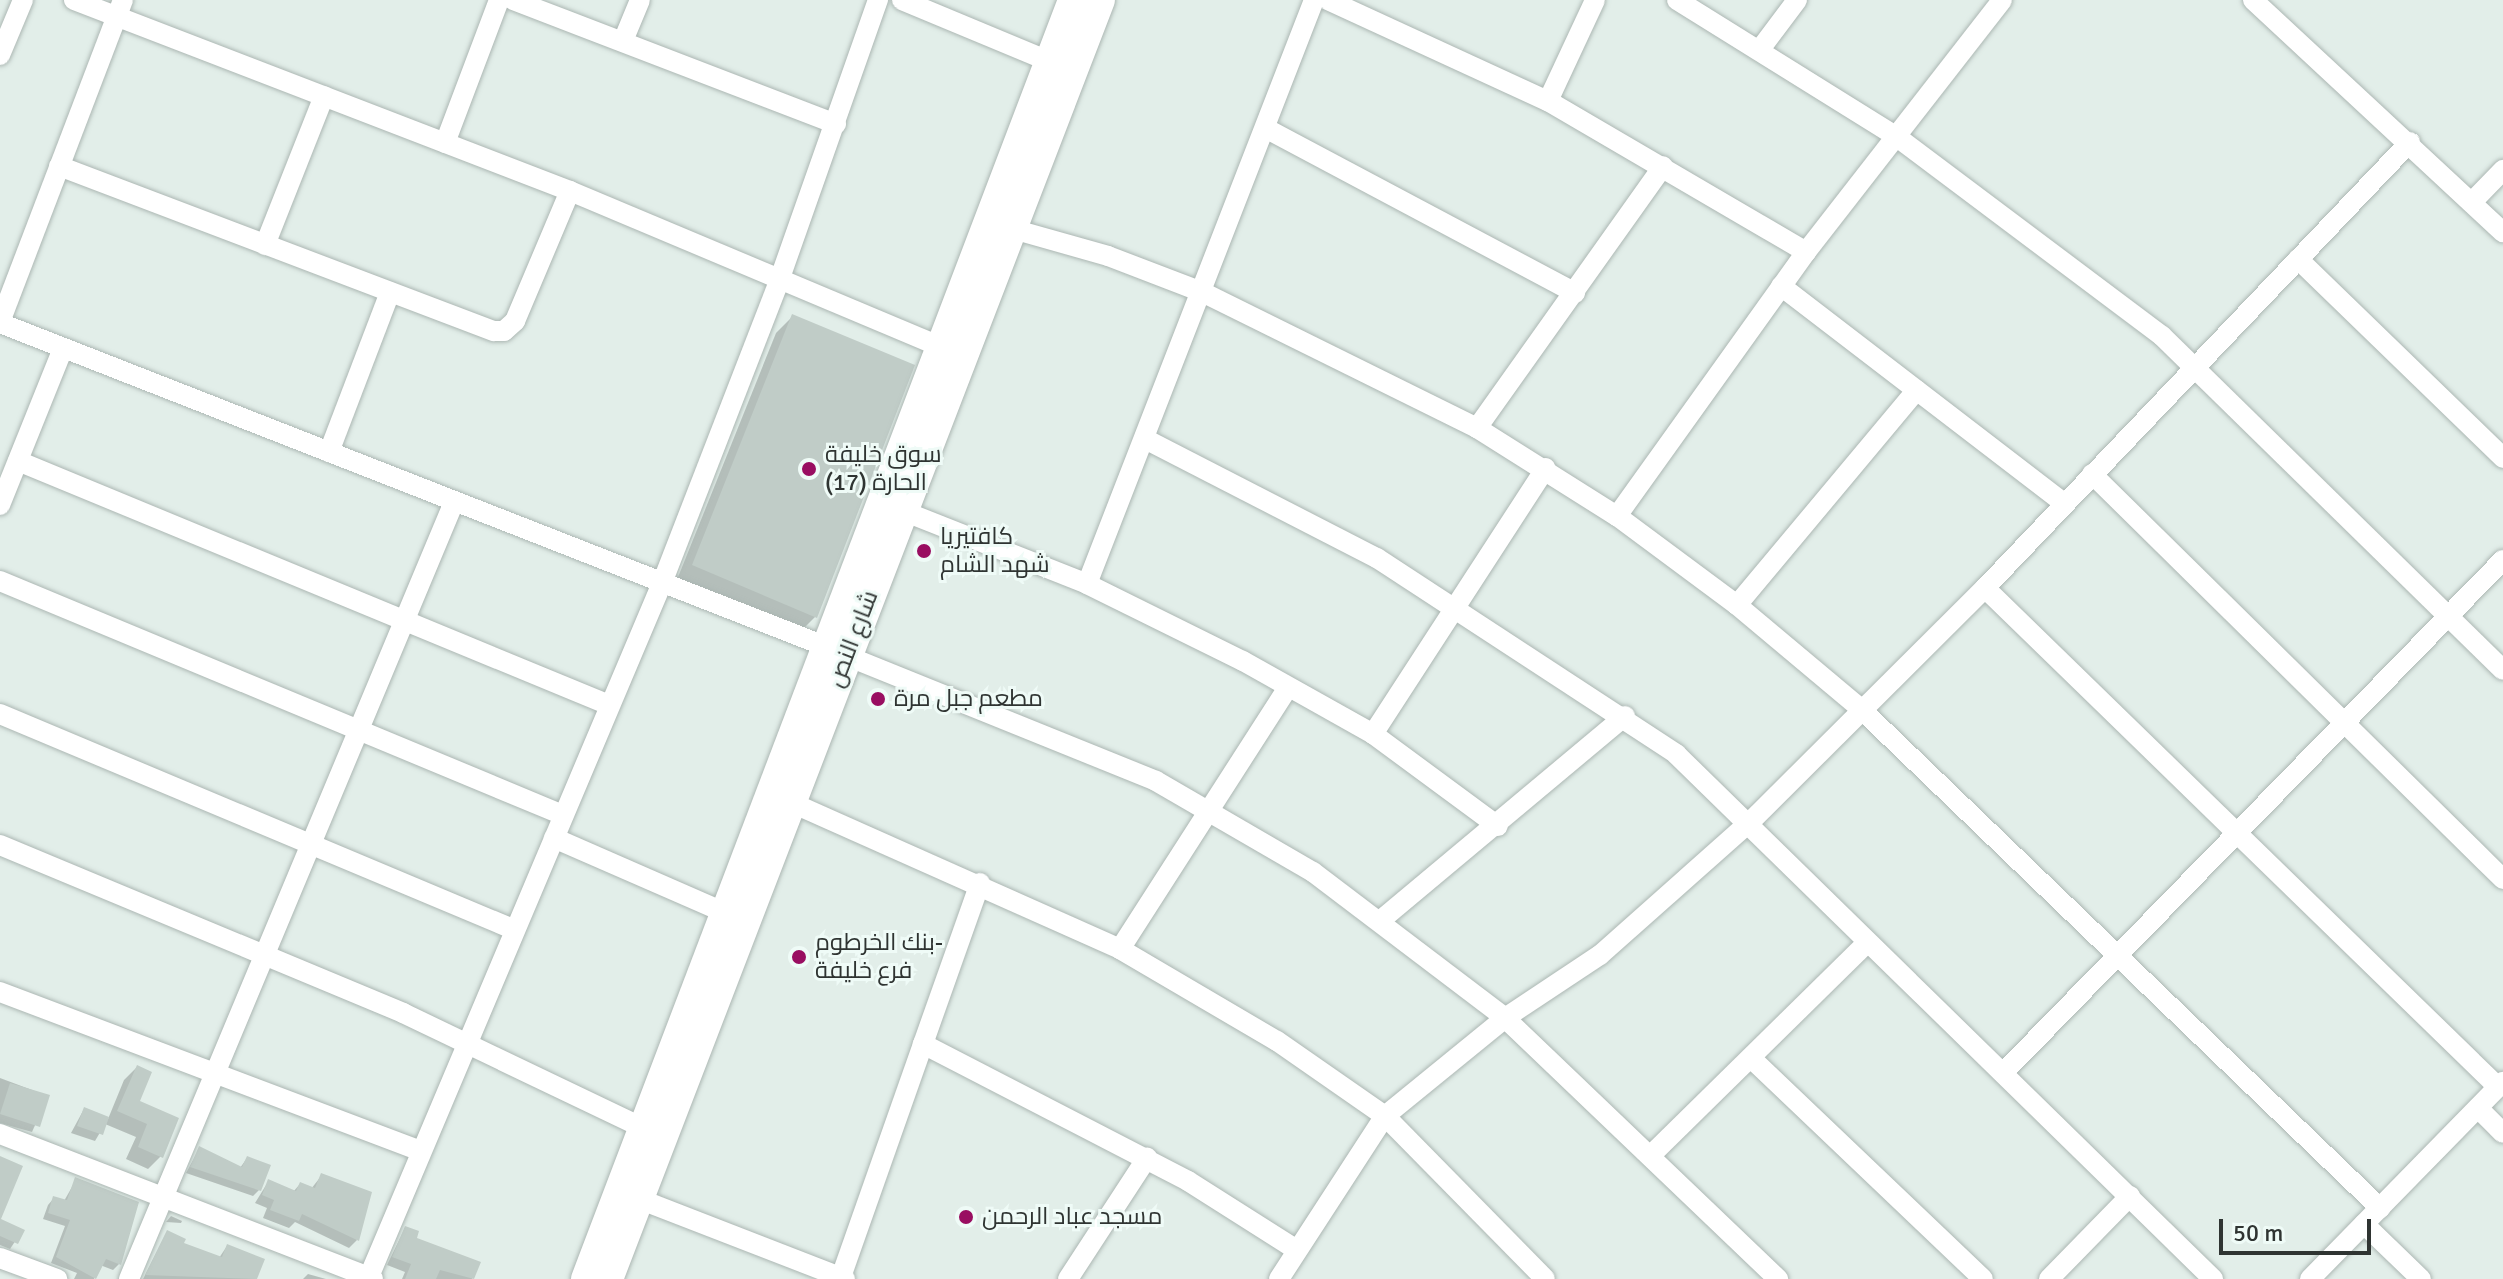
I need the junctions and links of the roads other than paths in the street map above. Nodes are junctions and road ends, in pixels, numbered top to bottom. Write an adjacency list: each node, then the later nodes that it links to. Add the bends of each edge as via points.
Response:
1 (23, 0): 20 (street)
2 (74, 0): 17 (street)
3 (499, 0): 28 (street)
4 (513, 0): 18 (street)
5 (640, 0): 18 (street)
6 (878, 0): 24 (street)
7 (902, 0): 21 (street)
8 (1073, 0): 21 (main road, شارع النص)
9 (1100, 0): 34 (main road, شارع النص)
10 (1314, 0): 25 (street)
11 (1328, 0): 23 (street)
12 (1595, 0): 23 (street)
13 (1677, 0): 19 (street)
14 (1797, 0): 19 (street)
15 (2002, 0): 26 (street)
16 (2253, 0): 27 (street)
17 (120, 8): 22 (street); 29 (street)
18 (623, 41): 24 (street)
19 (1761, 48): 26 (street)
20 (0, 55)
21 (1051, 62): 34 (main road, شارع النص)
22 (324, 96): 28 (street); 36 (street)
23 (1548, 101): 30 (street)
24 (836, 124): 39 (street)
25 (1267, 129): 42 (street); 43 (street)
26 (1897, 137): 37 (street); 47 (street)
27 (2410, 142): 33 (street); 38 (street)
28 (445, 143): 32 (street)
29 (59, 166): 36 (street); 44 (street)
30 (1663, 166): 37 (street); 43 (street)
31 (2503, 170): 33 (street)
32 (570, 191): 39 (street); 41 (street, via 515,321 504,331 484,329)
33 (2472, 202): 35 (street)
34 (1001, 226): 42 (street, via 1108,256); 46 (main road, شارع النص); 59 (main road, شارع النص)
35 (2503, 232)
36 (265, 245): 41 (street)
37 (1806, 252): 40 (street)
38 (2298, 259): 47 (street); 52 (street)
39 (780, 278): 46 (street); 63 (street)
40 (1781, 286): 48 (street); 60 (street)
41 (390, 292): 51 (street)
42 (1202, 292): 49 (street); 50 (street)
43 (1575, 293): 49 (street)
44 (0, 323): 45 (street)
45 (63, 348): 51 (street); 53 (street)
46 (943, 348): 70 (main road, شارع النص)
47 (2196, 365): 55 (street); 68 (street)
48 (1917, 390): 58 (street); 66 (street)
49 (1477, 428): 54 (street)
50 (1145, 439): 64 (street); 67 (street, via 1312,522)
51 (329, 452): 57 (street)
52 (2503, 458)
53 (18, 461): 56 (street); 69 (street)
54 (1546, 468): 60 (street); 67 (street)
55 (2092, 474): 58 (street); 77 (street)
56 (2, 495)
57 (454, 502): 63 (street); 69 (street)
58 (2064, 503): 65 (street)
59 (903, 511): 64 (street); 70 (main road, شارع النص)
60 (1617, 516): 66 (street)
61 (2503, 560): 68 (street)
62 (0, 581): 78 (street)
63 (662, 583): 70 (street); 73 (street)
64 (1087, 584): 72 (street)
65 (1985, 588): 74 (street); 85 (street)
66 (1737, 605): 74 (street)
67 (1453, 606): 76 (street); 79 (street)
68 (2448, 617): 71 (street); 77 (street)
69 (406, 619): 73 (street); 78 (street)
70 (837, 652): 80 (main road, شارع النص); 81 (street, via 1066,741); 91 (main road, شارع النص)
71 (2503, 670)
72 (1288, 687): 79 (street); 81 (street)
73 (609, 705): 82 (street)
74 (1862, 710): 83 (street); 96 (street)
75 (0, 714): 88 (street)
76 (1625, 716): 83 (street); 84 (street)
77 (2345, 722): 85 (street); 89 (street)
78 (361, 730): 82 (street); 88 (street)
79 (1373, 734): 84 (street)
80 (790, 802): 90 (street); 105 (main road, شارع النص)
81 (1208, 809): 92 (street); 95 (street)
82 (563, 815): 86 (street)
83 (1750, 822): 94 (street); 99 (street, via 1600,955)
84 (1498, 826): 92 (street)
85 (2236, 834): 96 (street); 106 (street)
86 (554, 838): 91 (street); 93 (street)
87 (0, 845): 97 (street)
88 (312, 846): 93 (street); 97 (street)
89 (2503, 879)
90 (980, 883): 95 (street); 101 (street)
91 (723, 912): 105 (main road, شارع النص)
92 (1381, 920): 99 (street)
93 (515, 930): 100 (street)
94 (1867, 943): 102 (street); 103 (street)
95 (1120, 949): 108 (street, via 1277,1041)
96 (2119, 954): 103 (street); 118 (street)
97 (265, 956): 100 (street); 104 (street)
98 (0, 992): 104 (street)
99 (1505, 1018): 108 (street); 113 (street)
100 (466, 1042): 109 (street); 112 (street)
101 (923, 1044): 114 (street); 123 (street)
102 (1751, 1058): 113 (street); 132 (street)
103 (2004, 1072): 116 (street)
104 (216, 1073): 112 (street); 115 (street)
105 (670, 1083): 109 (main road, شارع النص); 117 (main road, شارع النص)
106 (2500, 1085): 107 (street)
107 (2478, 1108): 110 (street); 118 (street)
108 (1385, 1116): 120 (street); 130 (street)
109 (641, 1127): 126 (main road, شارع النص)
110 (2503, 1133)
111 (0, 1134): 115 (street)
112 (419, 1150): 122 (street)
113 (1651, 1155): 131 (street)
114 (1147, 1158): 120 (street); 128 (street)
115 (165, 1195): 122 (street); 125 (street)
116 (2130, 1196): 133 (street); 134 (street)
117 (639, 1199): 123 (street); 127 (main road, شارع النص)
118 (2380, 1208): 119 (street)
119 (2364, 1224): 135 (street); 136 (street)
120 (1295, 1249): 129 (street)
121 (0, 1258): 124 (street)
122 (370, 1278)
123 (843, 1278)
124 (57, 1279)
125 (129, 1279)
126 (586, 1279)
127 (608, 1279)
128 (1068, 1279)
129 (1279, 1279)
130 (1545, 1279)
131 (1778, 1279)
132 (1983, 1279)
133 (2049, 1279)
134 (2213, 1279)
135 (2310, 1279)
136 (2421, 1279)

